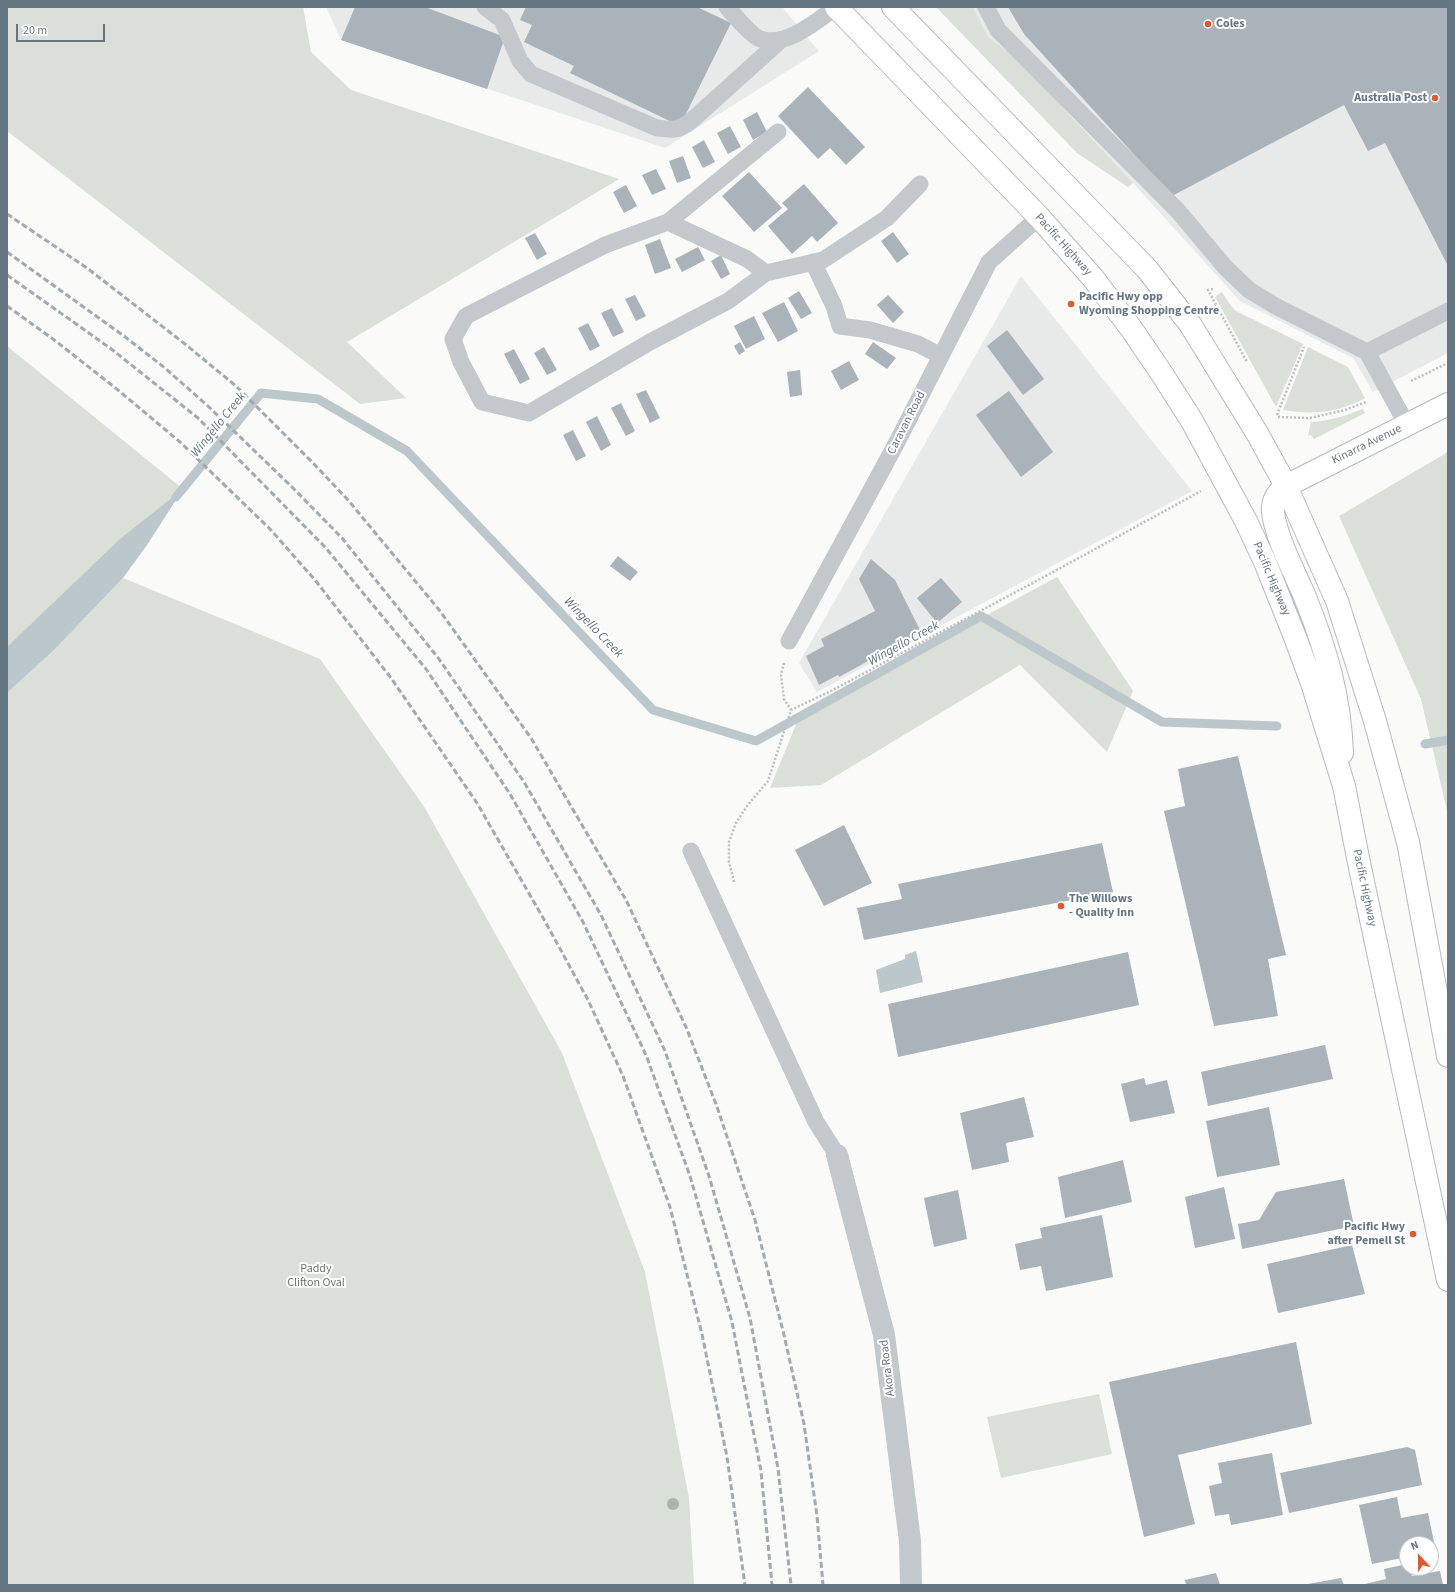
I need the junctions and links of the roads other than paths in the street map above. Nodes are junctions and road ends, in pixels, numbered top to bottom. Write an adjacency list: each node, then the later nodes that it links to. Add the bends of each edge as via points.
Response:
1 (485, 7): 6 (lane, via 502,20 520,61 531,74 657,128 683,128)
2 (727, 7): 6 (lane, via 757,38)
3 (836, 7): 6 (lane, via 806,29); 9 (main road, Pacific Highway)
4 (893, 7): 18 (main road, via 1147,269 1190,324 1257,433)
5 (986, 7): 14 (lane, via 998,30 1178,211 1225,267 1249,290)
6 (780, 40)
7 (778, 132): 10 (lane)
8 (920, 184): 11 (lane, via 887,218 823,260)
9 (1039, 218): 15 (lane, Caravan Road, via 988,262); 20 (main road, Pacific Highway, via 1093,278 1133,331 1214,460 1265,562 1295,637)
10 (668, 222): 12 (lane, via 746,259); 12 (lane, via 605,245 466,316 453,339 461,362 482,402 529,413 650,342 728,301)
11 (812, 262): 12 (lane); 15 (lane, via 834,306 840,326 870,330 918,344)
12 (766, 273)
13 (1448, 311): 14 (lane)
14 (1367, 352): 17 (lane)
15 (941, 356): 19 (lane, Caravan Road)
16 (1448, 404): 17 (main road, Kinarra Avenue)
17 (1407, 425): 18 (main road, Kinarra Avenue)
18 (1286, 486): 20 (main road, via 1275,500 1274,518 1316,626 1333,681 1341,727); 22 (main road, via 1337,601 1375,721 1408,842)
19 (789, 640)
20 (1344, 786): 24 (main road, Pacific Highway)
21 (691, 851): 23 (lane, via 816,1122)
22 (1448, 1056)
23 (836, 1156): 25 (street, Akora Road, via 884,1335 910,1540)
24 (1448, 1280)
25 (912, 1585)

